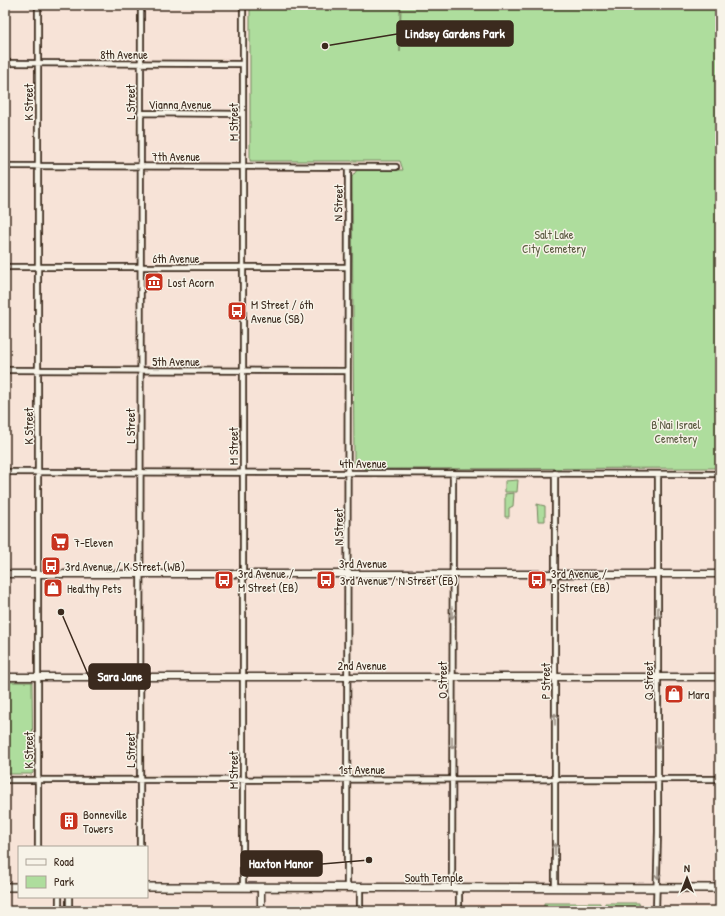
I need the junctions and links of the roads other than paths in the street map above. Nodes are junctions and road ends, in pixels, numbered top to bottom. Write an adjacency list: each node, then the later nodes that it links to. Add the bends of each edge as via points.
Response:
1 (38, 5): 5 (street, K Street)
2 (140, 5): 6 (street, L Street)
3 (243, 5): 7 (street, M Street)
4 (5, 63): 5 (street, 8th Avenue)
5 (38, 63): 6 (street, 8th Avenue); 11 (street, K Street)
6 (140, 64): 7 (street, 8th Avenue); 8 (street, L Street)
7 (243, 64): 9 (street, M Street)
8 (140, 113): 9 (street, Vianna Avenue); 12 (street, L Street)
9 (243, 114): 13 (street, M Street)
10 (5, 166): 11 (street, 7th Avenue)
11 (38, 166): 12 (street, 7th Avenue); 17 (street, K Street)
12 (140, 166): 13 (street, 7th Avenue); 19 (street, L Street)
13 (243, 166): 14 (street, 7th Avenue); 20 (street, M Street)
14 (348, 167): 15 (street, 7th Avenue); 18 (street, N Street)
15 (396, 167)
16 (5, 267): 17 (street, 6th Avenue)
17 (38, 267): 19 (street, 6th Avenue); 22 (street, K Street)
18 (347, 267): 20 (street, 6th Avenue); 25 (street, N Street)
19 (140, 268): 20 (street, 6th Avenue); 24 (street, L Street)
20 (243, 268): 23 (street, M Street)
21 (5, 370): 22 (street, 5th Avenue)
22 (38, 370): 24 (street, 5th Avenue); 27 (street, K Street)
23 (243, 370): 24 (street, 5th Avenue); 25 (street, 5th Avenue); 30 (street, M Street)
24 (140, 371): 28 (street, L Street)
25 (347, 371): 29 (street, N Street)
26 (5, 472): 27 (street, 4th Avenue)
27 (38, 472): 28 (street, 4th Avenue); 36 (street, K Street)
28 (140, 472): 30 (street, 4th Avenue); 37 (street, L Street)
29 (348, 472): 30 (street, 4th Avenue); 31 (street, 4th Avenue); 39 (street, N Street)
30 (242, 473): 38 (street, M Street)
31 (453, 473): 32 (street, 4th Avenue); 40 (street, O Street)
32 (555, 473): 33 (street, 4th Avenue); 41 (street, P Street)
33 (658, 474): 34 (street, 4th Avenue); 42 (street, Q Street)
34 (720, 474)
35 (5, 574): 36 (street, 3rd Avenue)
36 (38, 574): 37 (street, 3rd Avenue); 49 (street, K Street)
37 (140, 574): 38 (street, 3rd Avenue); 44 (street, L Street)
38 (243, 574): 39 (street, 3rd Avenue); 45 (street, M Street)
39 (348, 574): 40 (street, 3rd Avenue); 46 (street, N Street)
40 (452, 574): 41 (street, 3rd Avenue); 47 (street, O Street, one-way to 47)
41 (555, 574): 42 (street, 3rd Avenue); 50 (street, P Street)
42 (658, 574): 43 (street, 3rd Avenue); 51 (street, Q Street, one-way to 51)
43 (720, 574)
44 (140, 676): 45 (street, 2nd Avenue); 49 (street, 2nd Avenue); 61 (street, L Street)
45 (243, 676): 46 (street, 2nd Avenue); 53 (street, M Street)
46 (347, 676): 47 (street, 2nd Avenue); 54 (street, N Street)
47 (453, 676): 50 (street, 2nd Avenue); 55 (street, O Street, one-way to 55)
48 (5, 677): 49 (street, 2nd Avenue)
49 (38, 677): 60 (street, K Street)
50 (555, 677): 51 (street, 2nd Avenue); 56 (street, P Street, one-way to 50)
51 (658, 677): 52 (street, 2nd Avenue); 57 (street, Q Street, one-way to 57)
52 (720, 677)
53 (243, 779): 54 (street, 1st Avenue); 61 (street, 1st Avenue); 67 (street, M Street)
54 (347, 779): 55 (street, 1st Avenue); 69 (street, N Street)
55 (452, 779): 56 (street, 1st Avenue); 71 (street, O Street)
56 (555, 779): 57 (street, 1st Avenue); 72 (street, P Street, one-way to 56)
57 (658, 779): 58 (street, 1st Avenue); 73 (street, Q Street, one-way to 73)
58 (720, 779)
59 (5, 780): 60 (street, 1st Avenue)
60 (38, 780): 61 (street, 1st Avenue); 62 (street, K Street)
61 (140, 780): 63 (street, L Street)
62 (38, 846)
63 (140, 846)
64 (5, 887): 65 (main road)
65 (18, 887)
66 (148, 887): 67 (main road, South Temple)
67 (243, 887): 68 (main road, South Temple)
68 (261, 888): 69 (main road, South Temple); 79 (street)
69 (347, 888): 70 (main road, South Temple)
70 (360, 888): 71 (main road, South Temple); 80 (street)
71 (456, 888): 72 (main road, South Temple); 81 (street, O Street)
72 (555, 888): 73 (main road, South Temple)
73 (658, 888): 74 (main road, South Temple); 82 (street, Q Street)
74 (720, 888)
75 (59, 898): 77 (street)
76 (69, 898): 78 (street)
77 (59, 911)
78 (69, 911)
79 (261, 911)
80 (360, 911)
81 (459, 911)
82 (656, 911)

